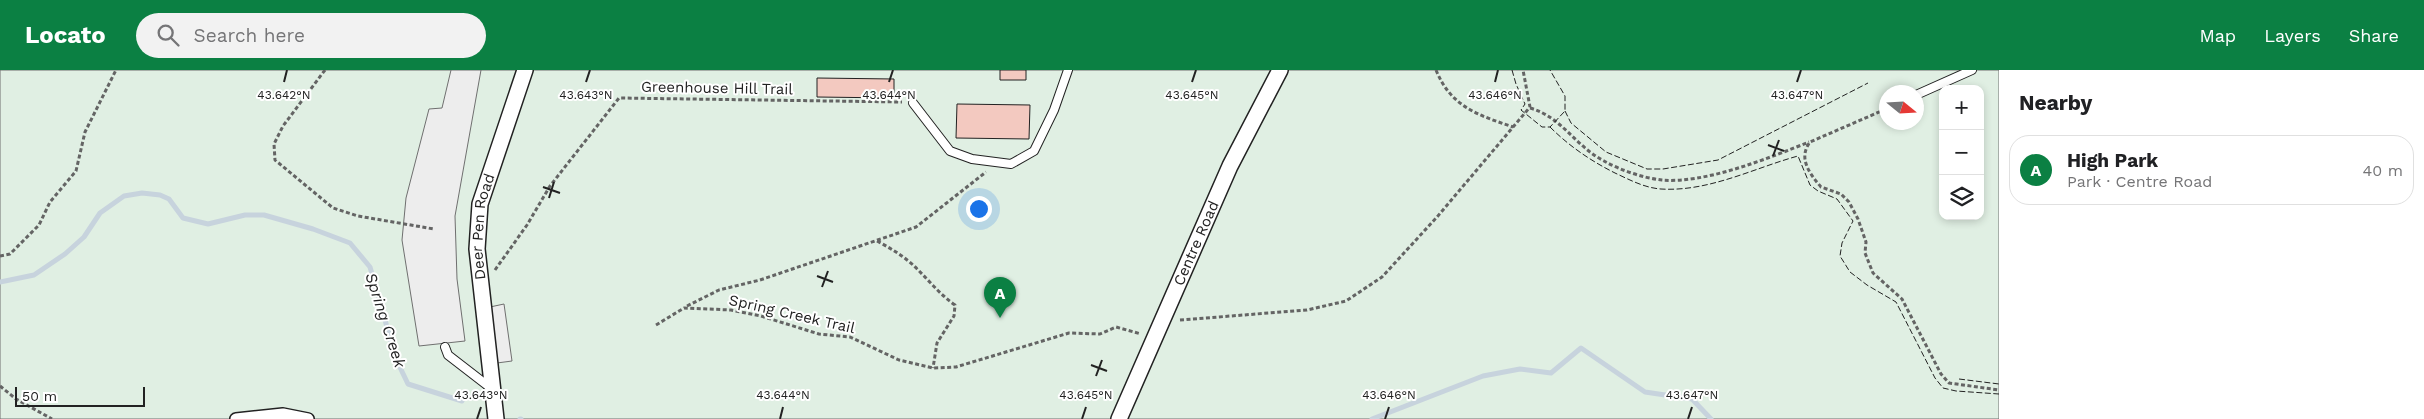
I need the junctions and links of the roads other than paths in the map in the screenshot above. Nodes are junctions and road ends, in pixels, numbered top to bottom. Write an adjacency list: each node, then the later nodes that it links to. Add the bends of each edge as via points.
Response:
1 (525, 70): 8 (street, Deer Pen Road, via 486,182 477,223)
2 (1068, 70): 6 (lane, via 1054,110 1034,151 1010,164 972,159 950,151)
3 (1280, 70): 12 (street, Centre Road, via 1230,166)
4 (1972, 70): 5 (lane)
5 (1924, 91)
6 (913, 102)
7 (445, 347): 8 (lane, via 448,355)
8 (492, 389): 11 (street, Deer Pen Road)
9 (236, 419): 10 (street, via 283,414)
10 (308, 419)
11 (496, 419)
12 (1119, 419)

